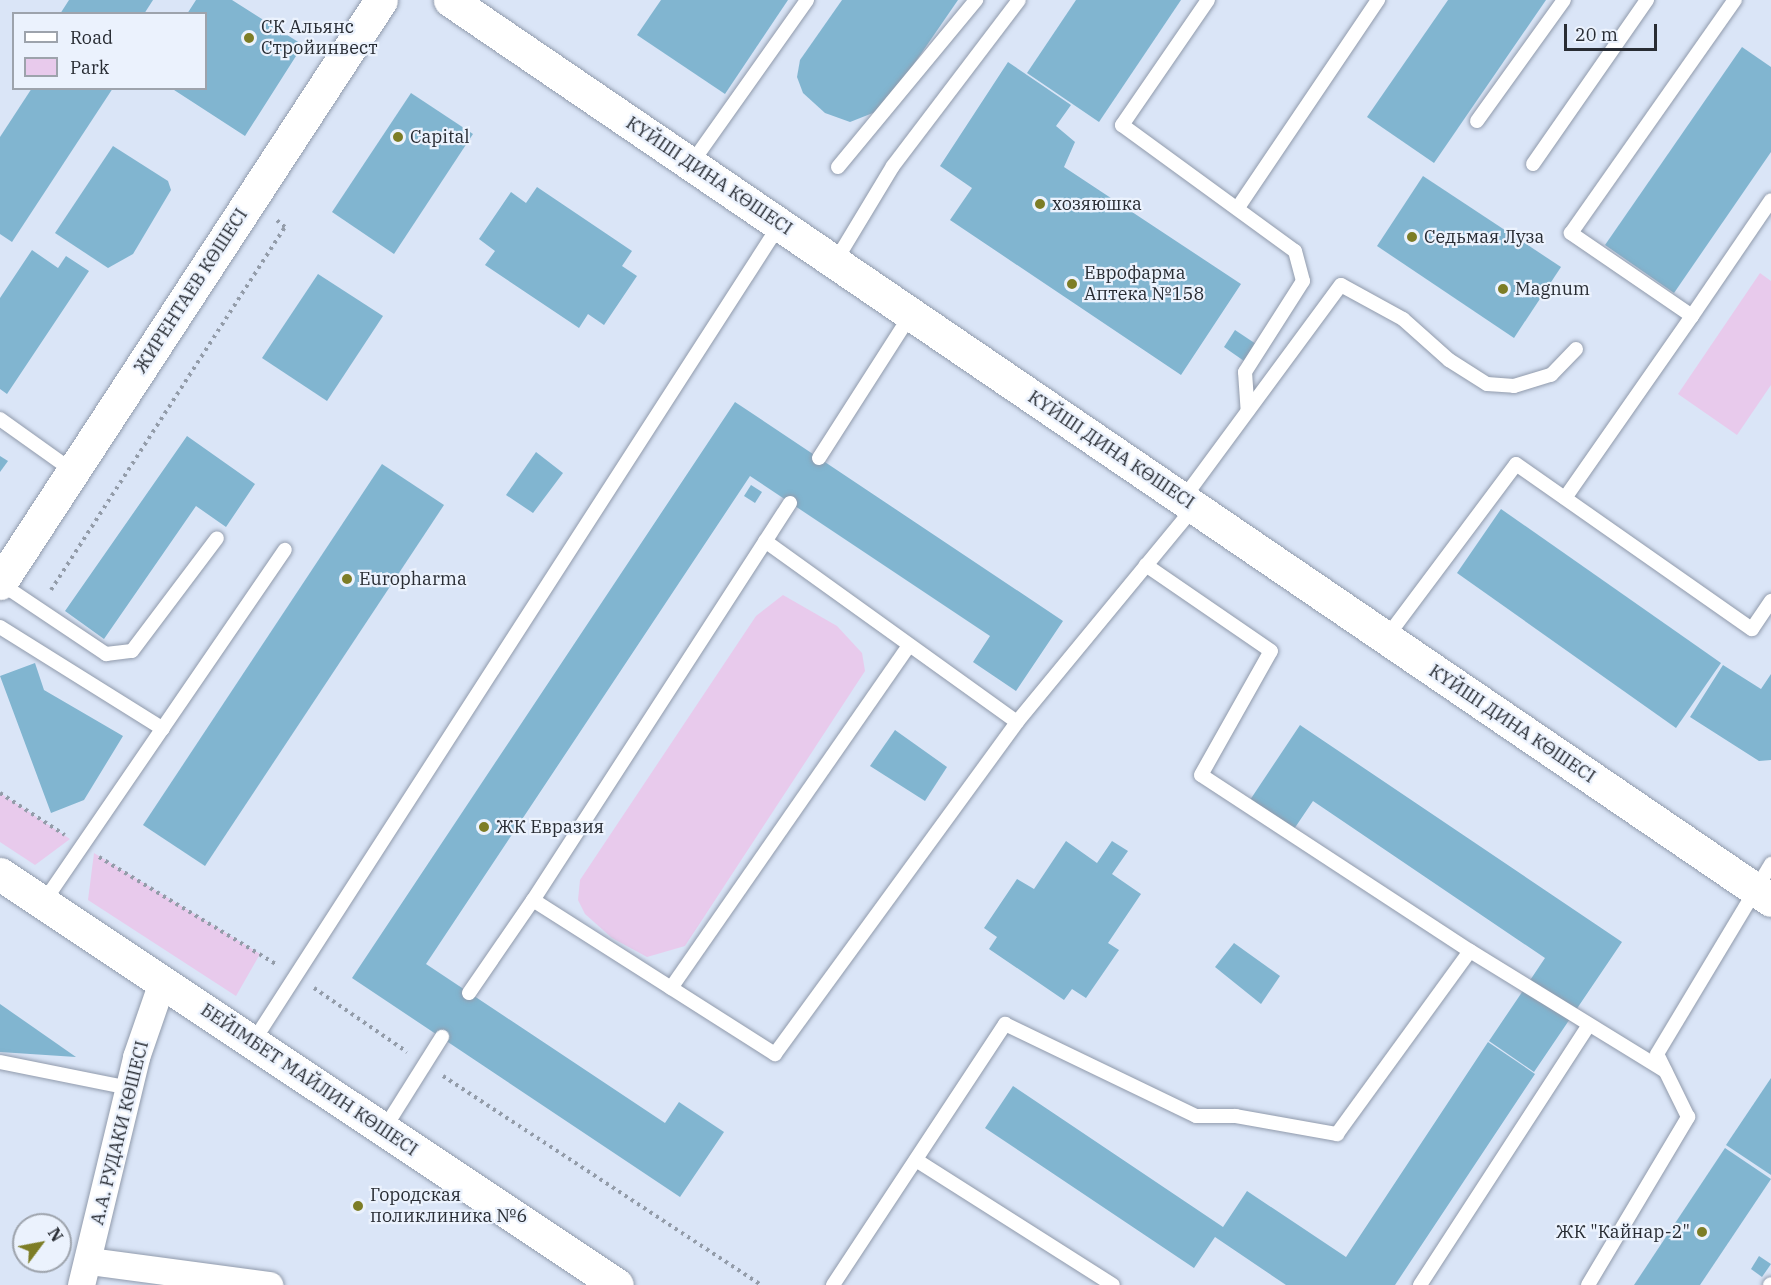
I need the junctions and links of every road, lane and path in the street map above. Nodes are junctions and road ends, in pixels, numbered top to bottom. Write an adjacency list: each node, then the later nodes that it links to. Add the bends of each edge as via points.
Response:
1 (381, 0): 15 (street, ЖИРЕНТАЕВ КӨШЕСІ)
2 (450, 0): 12 (street, КҮЙШІ ДИНА КӨШЕСІ)
3 (807, 0): 12 (lane)
4 (976, 0): 14 (lane)
5 (1019, 0): 19 (lane, via 893,166)
6 (1208, 0): 17 (lane, via 1122,124)
7 (1378, 0): 17 (lane)
8 (1564, 0): 11 (lane)
9 (1647, 0): 13 (lane)
10 (1735, 0): 21 (lane, via 1572,233)
11 (1477, 122)
12 (691, 164): 18 (street, КҮЙШІ ДИНА КӨШЕСІ)
13 (1533, 164)
14 (838, 167)
15 (250, 200): 26 (street, ЖИРЕНТАЕВ КӨШЕСІ); 36 (path, via 285,227)
16 (1771, 200): 21 (lane)
17 (1239, 206): 23 (lane, via 1295,251 1303,281 1245,372)
18 (780, 225): 19 (street, КҮЙШІ ДИНА КӨШЕСІ); 49 (lane)
19 (835, 262): 20 (street, КҮЙШІ ДИНА КӨШЕСІ)
20 (912, 314): 25 (lane); 29 (street, КҮЙШІ ДИНА КӨШЕСІ)
21 (1692, 316): 27 (lane)
22 (1576, 349): 23 (lane, via 1551,375 1514,386 1488,384 1449,360 1403,318 1341,285)
23 (1248, 411): 29 (lane)
24 (0, 419): 26 (lane)
25 (819, 458)
26 (74, 471): 34 (street, ЖИРЕНТАЕВ КӨШЕСІ)
27 (1565, 498): 35 (lane, via 1752,629); 38 (lane, via 1516,464)
28 (790, 503): 31 (lane)
29 (1189, 503): 33 (lane); 38 (street, КҮЙШІ ДИНА КӨШЕСІ)
30 (218, 538): 36 (lane, via 132,651 106,654)
31 (765, 541): 39 (lane); 46 (lane)
32 (285, 550): 41 (lane)
33 (1146, 566): 40 (lane); 48 (lane, via 1271,651 1201,775)
34 (0, 583): 36 (lane)
35 (1771, 601)
36 (39, 609)
37 (0, 627): 41 (lane)
38 (1386, 638): 45 (street, КҮЙШІ ДИНА КӨШЕСІ)
39 (909, 645): 40 (lane); 51 (lane)
40 (1017, 722): 51 (lane, via 775,1054)
41 (163, 729): 43 (lane)
42 (0, 793): 43 (path)
43 (82, 847): 47 (lane); 49 (path)
44 (0, 874): 47 (street, БЕЙІМБЕТ МАЙЛИН КӨШЕСІ)
45 (1765, 884): 58 (lane, via 1657,1054)
46 (533, 900): 51 (lane); 52 (lane)
47 (44, 903): 50 (street, БЕЙІМБЕТ МАЙЛИН КӨШЕСІ)
48 (1470, 951): 53 (lane); 61 (lane, via 1337,1134 1236,1116 1196,1116 1005,1024)
49 (296, 976): 55 (lane); 57 (path)
50 (162, 982): 55 (street, БЕЙІМБЕТ МАЙЛИН КӨШЕСІ); 59 (street, А.А. РУДАКИ КӨШЕСІ)
51 (671, 988)
52 (469, 993)
53 (1589, 1025): 58 (lane); 68 (lane)
54 (442, 1037): 57 (lane)
55 (253, 1042): 60 (street, БЕЙІМБЕТ МАЙЛИН КӨШЕСІ)
56 (0, 1062): 59 (lane)
57 (425, 1064): 60 (lane); 65 (path)
58 (1665, 1071): 69 (lane, via 1688,1117)
59 (129, 1088): 62 (street, А.А. РУДАКИ КӨШЕСІ)
60 (384, 1130): 64 (street, БЕЙІМБЕТ МАЙЛИН КӨШЕСІ)
61 (916, 1160): 66 (lane); 67 (lane)
62 (85, 1273): 63 (street)
63 (269, 1285)
64 (617, 1285)
65 (761, 1285)
66 (833, 1285)
67 (1113, 1285)
68 (1420, 1285)
69 (1588, 1285)

